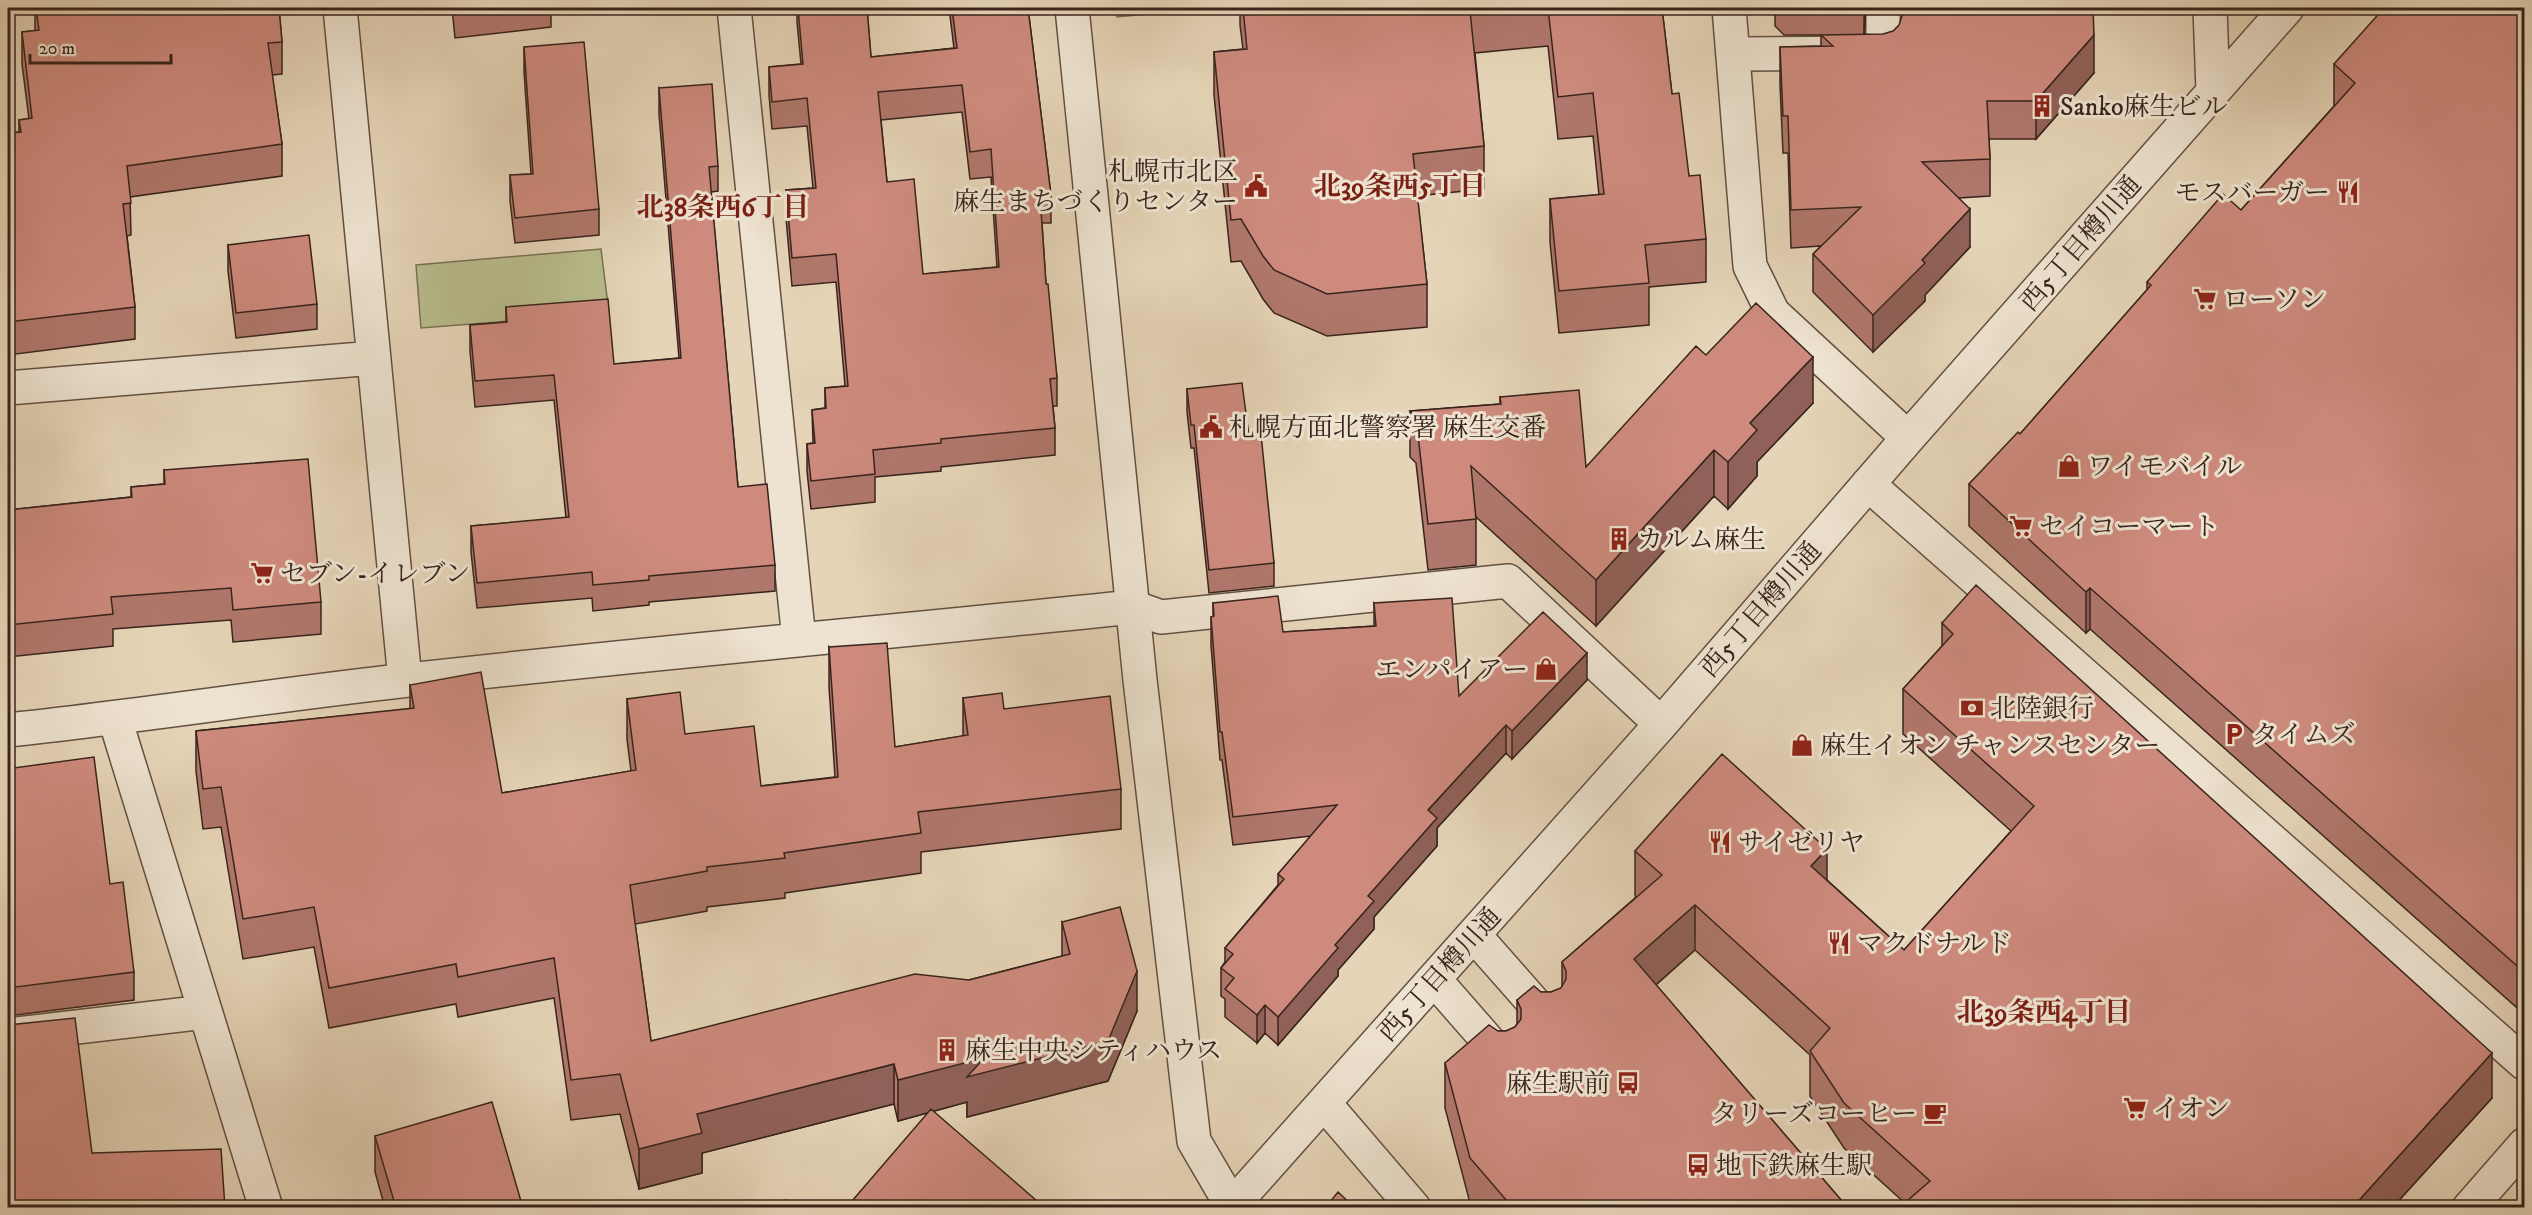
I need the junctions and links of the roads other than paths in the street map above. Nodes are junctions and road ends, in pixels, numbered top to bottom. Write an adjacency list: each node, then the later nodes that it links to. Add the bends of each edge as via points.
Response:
1 (340, 8): 10 (street)
2 (734, 8): 15 (street)
3 (1072, 8): 14 (street)
4 (1729, 8): 8 (street)
5 (1882, 8): 8 (street, via 1883,53)
6 (2210, 8): 9 (street)
7 (2287, 8): 9 (street, 西5丁目樽川通)
8 (1733, 54): 12 (street, via 1750,266 1773,313)
9 (2213, 91): 12 (street, 西5丁目樽川通)
10 (374, 358): 11 (street); 16 (street)
11 (8, 388)
12 (1908, 438): 13 (street, 西5丁目樽川通)
13 (1868, 484): 18 (street, 西5丁目樽川通); 26 (street)
14 (1133, 607): 15 (street); 18 (street, via 1161,617 1508,581); 29 (street, via 1194,1141)
15 (799, 640): 16 (street)
16 (405, 680): 17 (street)
17 (115, 719): 19 (street); 22 (street)
18 (1661, 724): 20 (street, 西5丁目樽川通)
19 (8, 730)
20 (1474, 935): 21 (street, 西5丁目樽川通); 23 (street)
21 (1434, 979): 25 (street); 27 (street, 西5丁目樽川通)
22 (205, 1012): 24 (street); 30 (street)
23 (1548, 1018)
24 (8, 1035)
25 (1503, 1058)
26 (2524, 1063)
27 (1324, 1103): 29 (street, 西5丁目樽川通); 31 (street)
28 (2524, 1145): 32 (street)
29 (1231, 1207)
30 (266, 1208)
31 (1414, 1208)
32 (2469, 1208)

